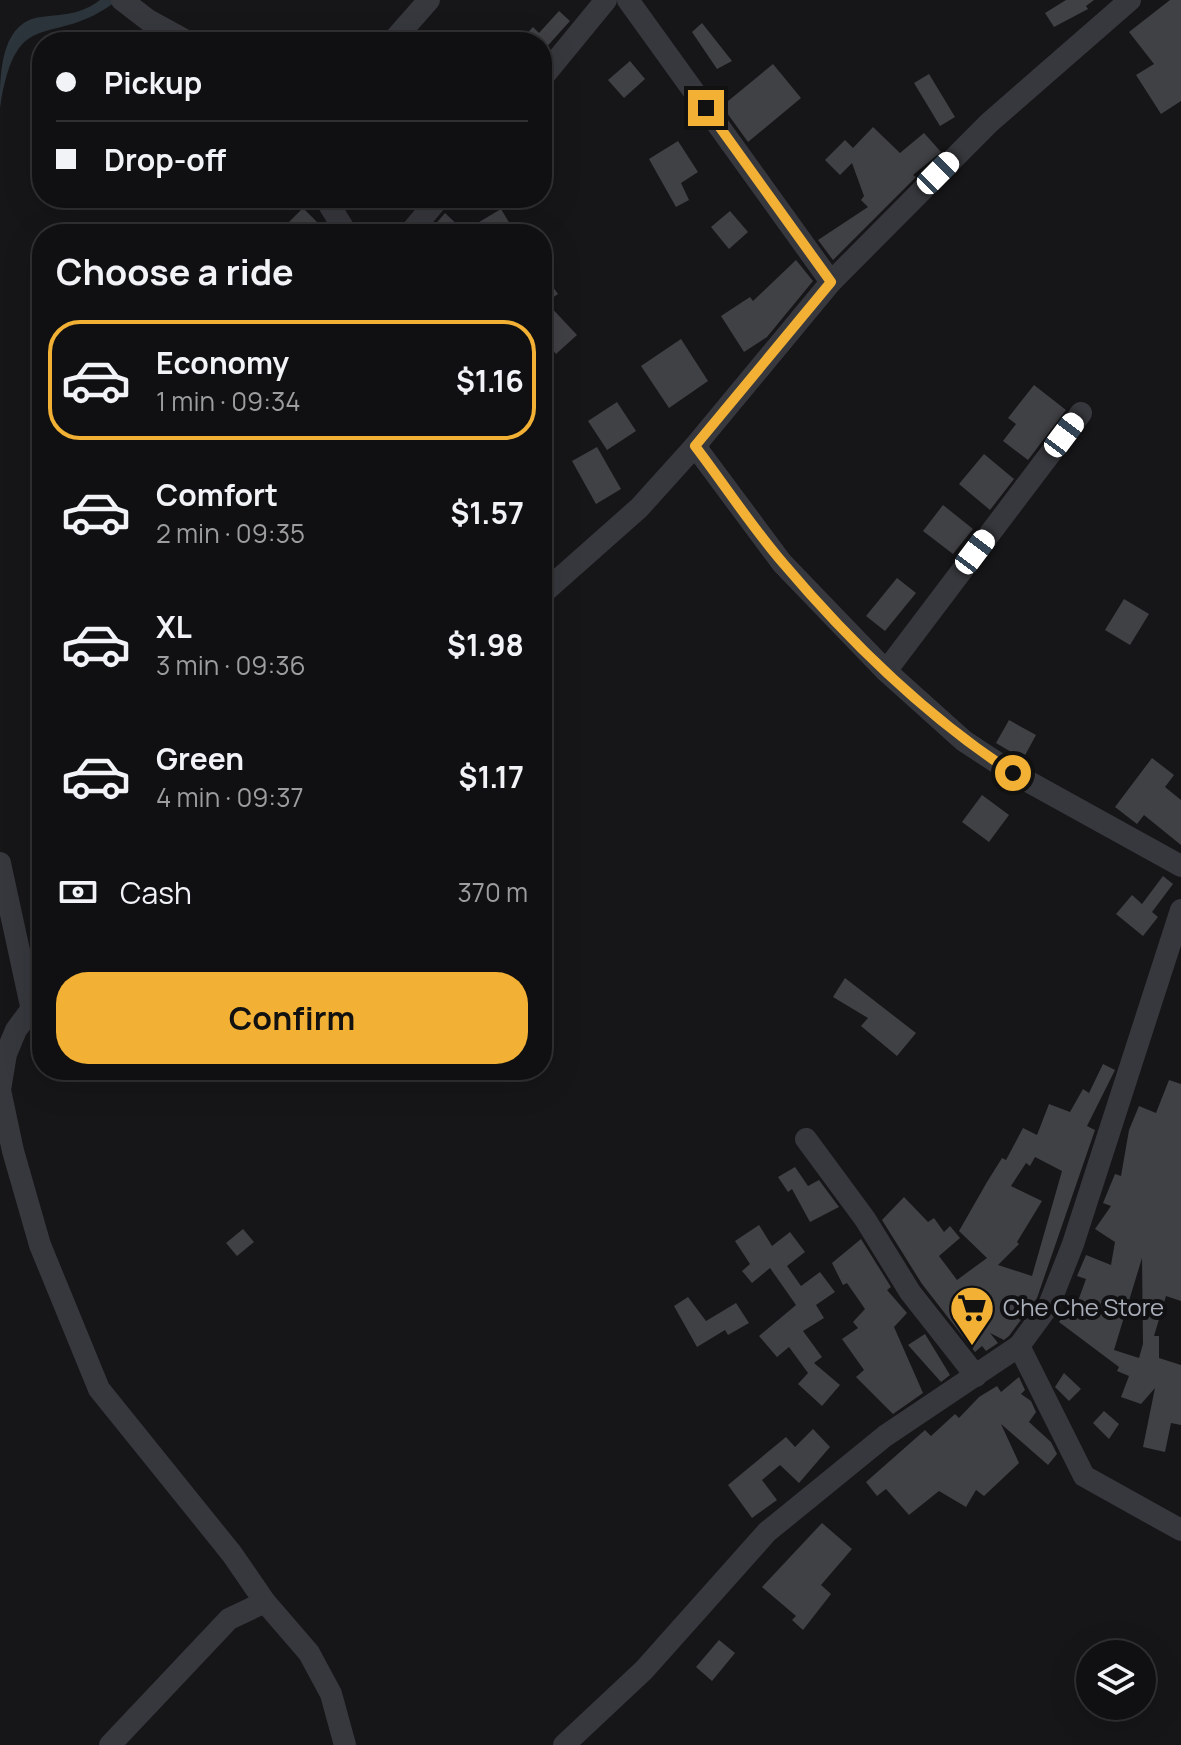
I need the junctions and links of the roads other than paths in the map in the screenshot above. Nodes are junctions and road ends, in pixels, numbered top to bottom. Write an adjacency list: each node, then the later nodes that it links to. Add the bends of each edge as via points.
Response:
1 (429, 0): 7 (street)
2 (606, 0): 8 (street)
3 (628, 0): 11 (street)
4 (1130, 0): 11 (street, via 989,123)
5 (125, 3): 6 (street)
6 (172, 32)
7 (401, 32)
8 (552, 66)
9 (431, 208): 10 (street)
10 (417, 224)
11 (831, 282): 13 (street)
12 (1081, 413): 15 (street)
13 (695, 446): 14 (street, via 639,508); 15 (street, via 782,563)
14 (552, 585)
15 (886, 671): 17 (street, via 964,741)
16 (0, 863): 19 (street)
17 (1181, 866)
18 (1181, 910): 22 (street, via 1073,1244 1049,1305)
19 (32, 981)
20 (32, 1009): 25 (street, via 6,1054 0,1090 40,1245 99,1389)
21 (806, 1139): 23 (street, via 910,1292)
22 (1019, 1346): 23 (street); 24 (street, via 1084,1476)
23 (976, 1376): 28 (street, via 885,1436 767,1532 644,1670)
24 (1181, 1530)
25 (265, 1602): 26 (street, via 229,1619); 27 (street, via 309,1653 331,1694)
26 (110, 1745)
27 (345, 1745)
28 (564, 1745)

